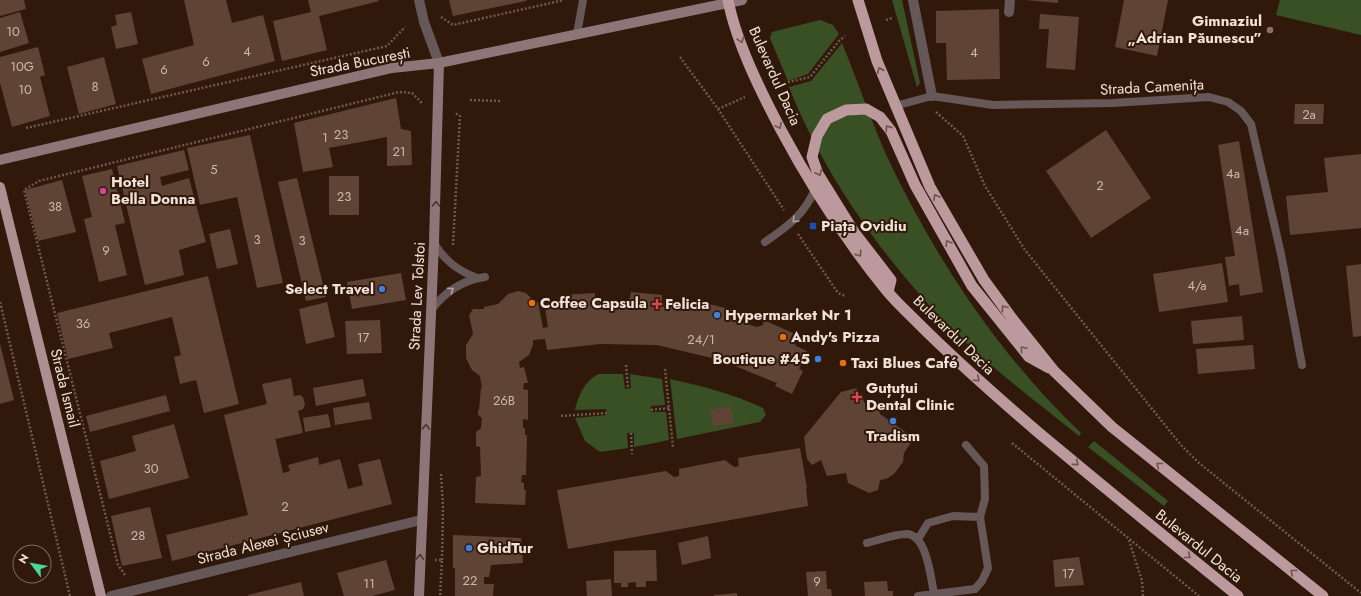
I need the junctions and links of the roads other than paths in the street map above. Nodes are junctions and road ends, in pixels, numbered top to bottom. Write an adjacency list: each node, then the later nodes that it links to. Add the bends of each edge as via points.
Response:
1 (419, 0): 10 (street, Strada Lev Tolstoi)
2 (583, 0): 9 (lane)
3 (742, 0): 7 (main road, Strada București)
4 (858, 0): 12 (highway, one-way to 4, via 877,61)
5 (913, 0): 11 (street)
6 (1010, 0): 8 (street)
7 (728, 2): 9 (main road, Strada București); 15 (highway, Bulevardul Dacia, one-way to 15, via 761,91)
8 (1009, 12)
9 (577, 34): 10 (main road, Strada București)
10 (439, 63): 13 (main road, Strada București, via 392,68); 17 (main road, Strada Lev Tolstoi, one-way to 10)
11 (932, 96): 12 (lane, Strada Camenița); 20 (lane, Strada Camenița, via 994,105 1113,103 1209,97 1228,102 1241,111 1251,124 1281,254)
12 (895, 106): 21 (highway, one-way to 12, via 984,280 962,245 930,187)
13 (0, 160)
14 (0, 187): 28 (main road, Strada Ismail)
15 (815, 189): 16 (lane, one-way to 16, via 795,221); 18 (highway, Bulevardul Dacia, one-way to 18, via 866,265)
16 (766, 242)
17 (434, 243): 19 (main road, Strada Lev Tolstoi); 19 (lane, one-way to 17, via 456,286 481,277 463,273 442,255)
18 (888, 292): 21 (highway, one-way to 18, via 1029,357 972,286 915,185 891,131 880,117 866,109 846,110 827,119 817,136 812,156 818,174 854,232 891,280); 32 (highway, Bulevardul Dacia, one-way to 32, via 942,348 1005,404 1157,532)
19 (431, 310): 24 (main road, Strada Lev Tolstoi, one-way to 19)
20 (1302, 365)
21 (1054, 371): 33 (highway, one-way to 21, via 1112,427)
22 (966, 445): 23 (lane, via 984,466 985,499)
23 (980, 517): 25 (lane, via 953,516 928,523); 27 (lane, via 988,568 982,581 975,589)
24 (422, 520): 29 (street, Strada Alexei Șciusev); 30 (main road, Strada Lev Tolstoi, one-way to 24)
25 (918, 539): 26 (lane, via 908,534); 27 (lane, via 924,550)
26 (867, 543)
27 (934, 594): 31 (lane)
28 (101, 596)
29 (111, 596)
30 (419, 596)
31 (918, 596)
32 (1238, 596)
33 (1323, 596)

